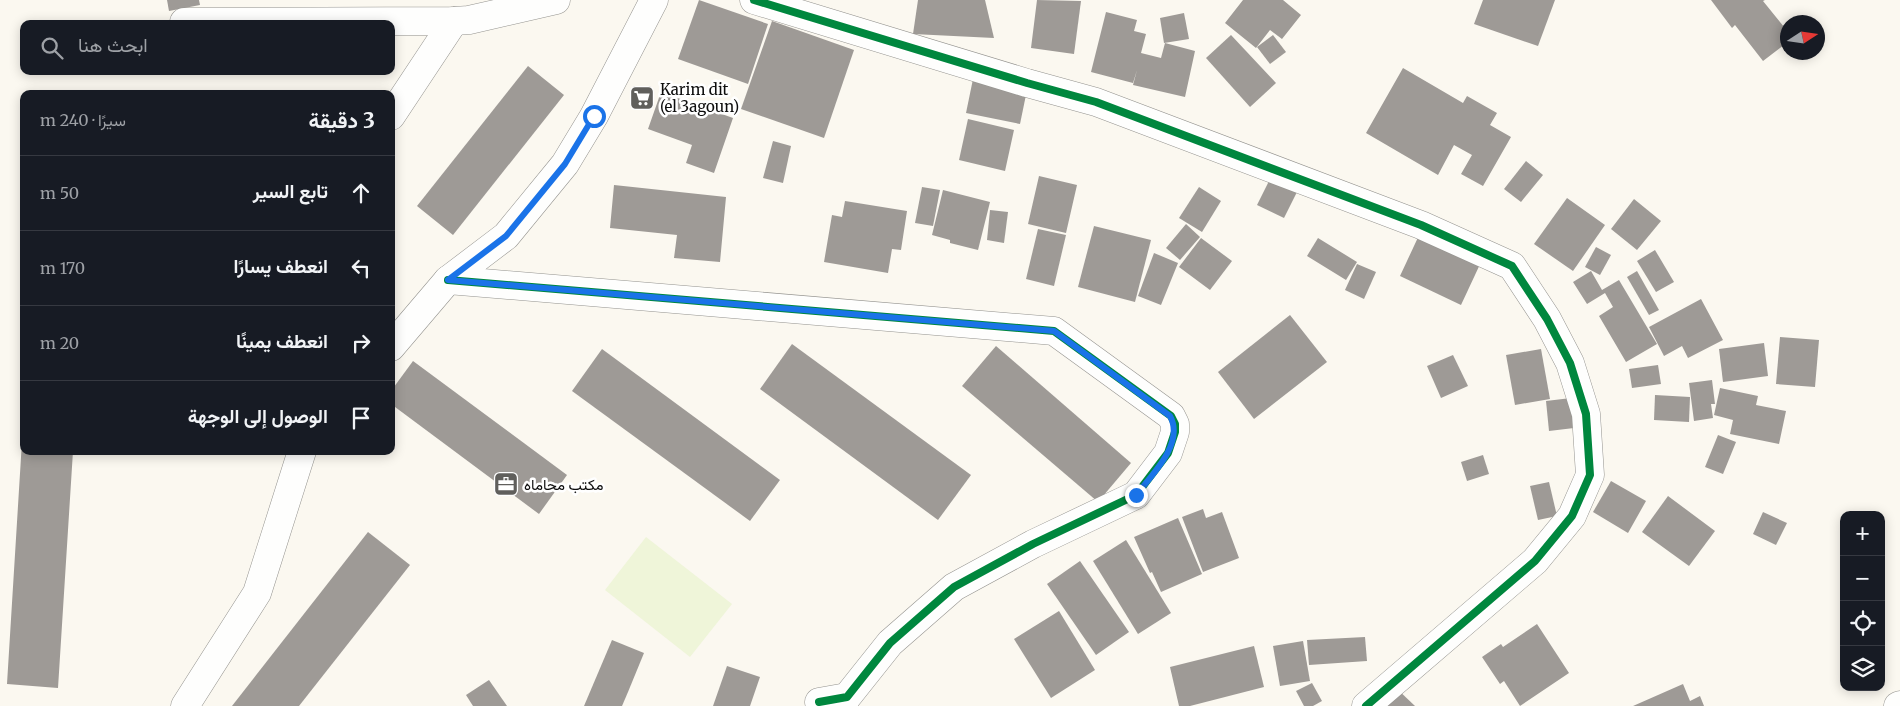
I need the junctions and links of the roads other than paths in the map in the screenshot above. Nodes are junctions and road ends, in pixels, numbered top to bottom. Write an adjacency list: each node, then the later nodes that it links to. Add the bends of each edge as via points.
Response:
1 (556, 0): 5 (street)
2 (654, 0): 7 (street, via 594,116 565,164 506,236)
3 (754, 0): 12 (street, via 1096,102 1421,225 1512,266 1547,319 1570,363 1586,414 1590,476 1572,516 1535,561)
4 (395, 21): 5 (street)
5 (454, 21): 6 (street)
6 (395, 110)
7 (448, 280): 8 (street); 10 (street, via 1054,331 1170,416 1175,432 1168,453 1136,495 1033,544 954,587 890,643 847,697)
8 (395, 342)
9 (301, 455): 11 (street, via 257,593)
10 (820, 702)
11 (185, 706)
12 (1366, 706)

